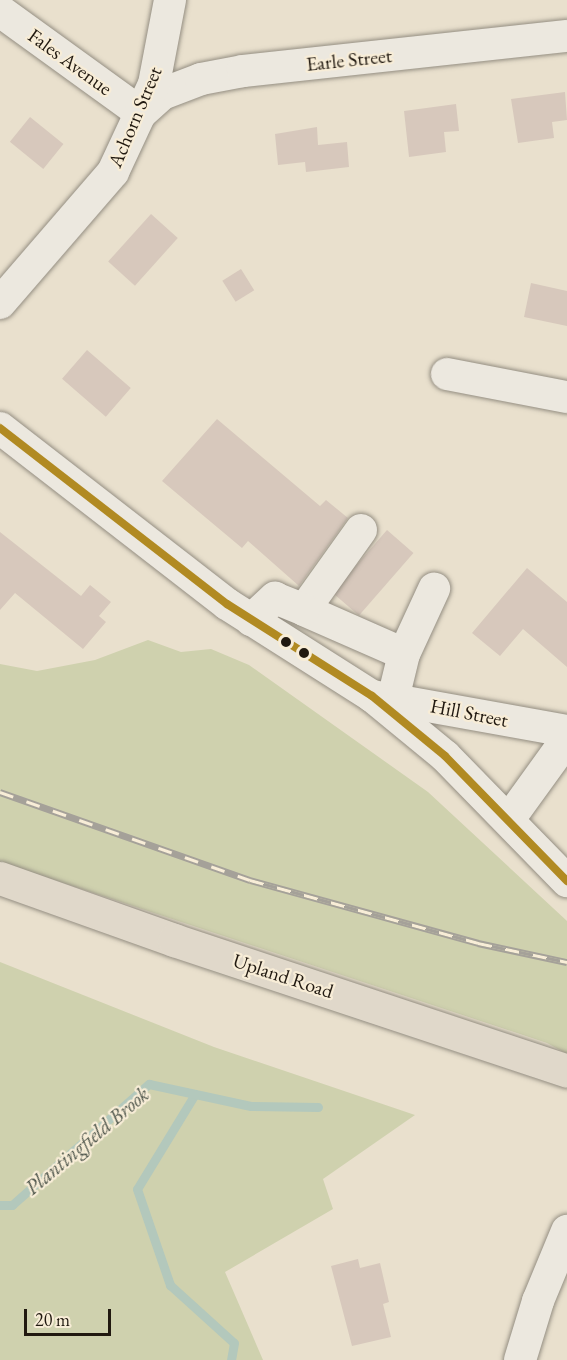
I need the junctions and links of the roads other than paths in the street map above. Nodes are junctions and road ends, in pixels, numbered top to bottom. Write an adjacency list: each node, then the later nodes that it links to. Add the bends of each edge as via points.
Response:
1 (170, 0): 4 (street, Achorn Street, via 154,84)
2 (0, 11): 4 (street, Fales Avenue)
3 (567, 36): 4 (street, Earle Street, via 243,71 162,93)
4 (141, 112): 5 (street, Achorn Street, via 113,172)
5 (0, 303)
6 (447, 374): 7 (street)
7 (567, 397)
8 (0, 428): 12 (street, via 128,531)
9 (361, 530): 11 (street)
10 (434, 589): 13 (street)
11 (304, 610): 12 (street, via 275,597); 13 (street)
12 (251, 620): 14 (street)
13 (404, 654): 14 (street)
14 (382, 697): 15 (street, Hill Street); 17 (street)
15 (567, 732)
16 (567, 739): 17 (street)
17 (510, 818): 19 (street)
18 (0, 878): 20 (main road, Upland Road)
19 (567, 881)
20 (567, 1071)
21 (563, 1252): 22 (street)
22 (520, 1360)

